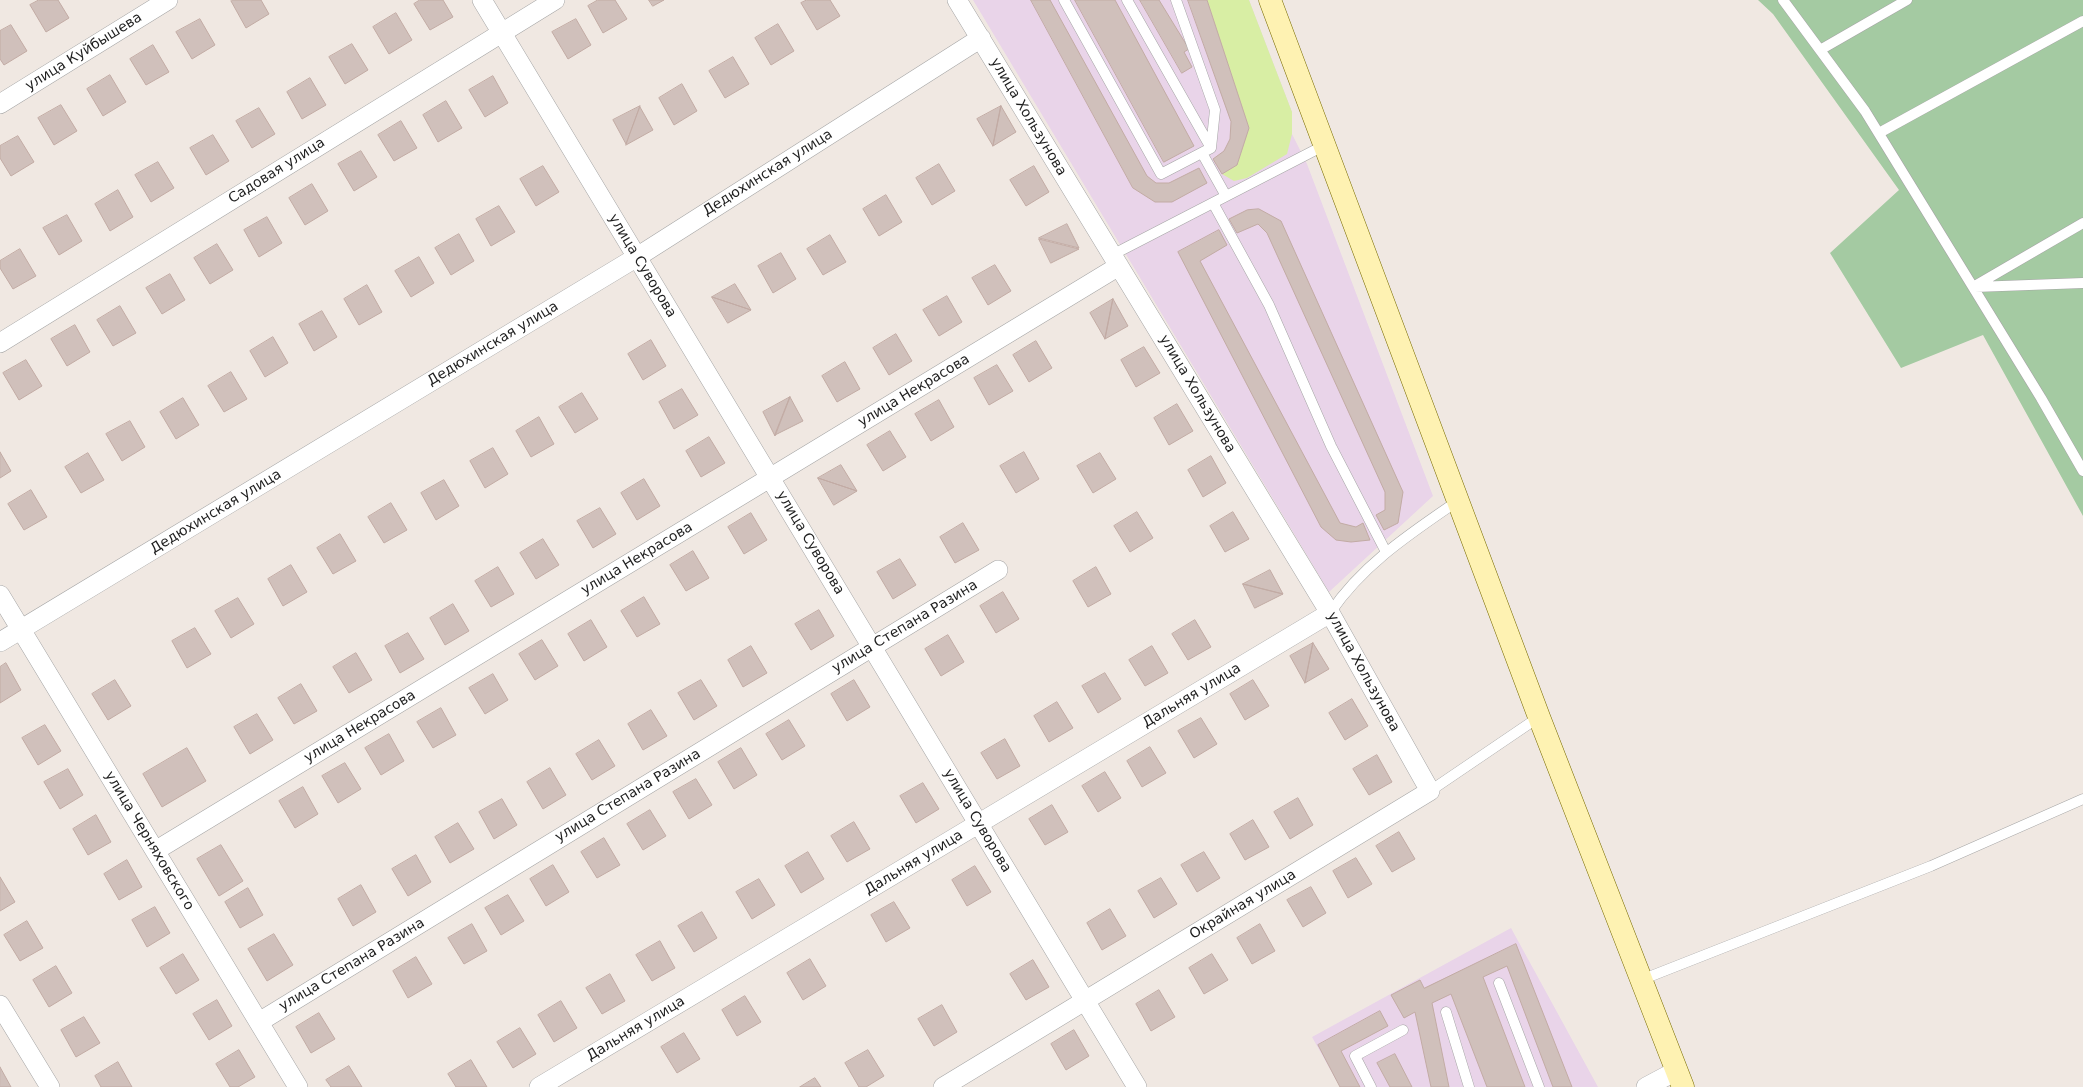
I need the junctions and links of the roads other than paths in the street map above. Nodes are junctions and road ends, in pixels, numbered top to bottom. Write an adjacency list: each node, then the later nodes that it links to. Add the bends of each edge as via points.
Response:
1 (168, 0): 15 (street, улица Куйбышева)
2 (482, 0): 12 (street, улица Суворова)
3 (555, 0): 12 (street, Садовая улица)
4 (957, 0): 13 (street, улица Хользунова)
5 (1064, 0): 19 (lane, via 1161,174)
6 (1127, 0): 18 (lane)
7 (1176, 0): 18 (lane, via 1215,110)
8 (1270, 0): 17 (main road)
9 (1783, 0): 14 (lane)
10 (1907, 0): 14 (lane)
11 (2083, 21): 16 (lane)
12 (502, 33): 23 (street, улица Суворова); 27 (street, Садовая улица)
13 (981, 38): 23 (street, Дедюхинская улица); 24 (street, улица Хользунова)
14 (1820, 50): 16 (lane)
15 (0, 104)
16 (1879, 133): 26 (lane)
17 (1325, 145): 20 (lane); 30 (main road)
18 (1211, 148): 19 (lane)
19 (1202, 153): 20 (lane)
20 (1226, 196): 21 (lane)
21 (1213, 202): 24 (lane); 31 (lane, via 1269,305 1331,446)
22 (2083, 222): 26 (lane)
23 (637, 257): 29 (street, улица Суворова); 35 (street, Дедюхинская улица)
24 (1116, 260): 29 (street, улица Некрасова); 34 (street, улица Хользунова)
25 (2083, 283): 26 (lane)
26 (1973, 287): 28 (lane)
27 (0, 343)
28 (2083, 471)
29 (770, 478): 37 (street, улица Суворова); 42 (street, улица Некрасова)
30 (1459, 500): 31 (lane); 38 (main road)
31 (1386, 552): 34 (lane, via 1345,590)
32 (998, 570): 37 (street, улица Степана Разина)
33 (0, 595): 35 (street, улица Черняховского)
34 (1330, 613): 39 (street, улица Хользунова); 41 (street, Дальняя улица)
35 (22, 630): 36 (street, Дедюхинская улица); 42 (street, улица Черняховского)
36 (0, 642)
37 (872, 647): 41 (street, улица Суворова); 48 (street, улица Степана Разина)
38 (1539, 717): 39 (lane, Окрайная улица); 43 (main road)
39 (1430, 791): 45 (street, Окрайная улица)
40 (2083, 799): 43 (lane, via 1931,866)
41 (979, 824): 45 (street, улица Суворова); 53 (street, Дальняя улица)
42 (155, 851): 48 (street, улица Черняховского)
43 (1641, 980): 50 (main road)
44 (1499, 983): 58 (lane)
45 (1086, 1001): 54 (street, Окрайная улица); 55 (street, улица Суворова)
46 (0, 1005): 51 (street)
47 (1446, 1012): 57 (lane)
48 (258, 1022): 52 (street, улица Черняховского)
49 (1403, 1030): 56 (lane, via 1355,1056)
50 (1679, 1079): 59 (street)
51 (50, 1087)
52 (298, 1087)
53 (538, 1087)
54 (942, 1087)
55 (1137, 1087)
56 (1371, 1087)
57 (1469, 1087)
58 (1539, 1087)
59 (1646, 1087)

